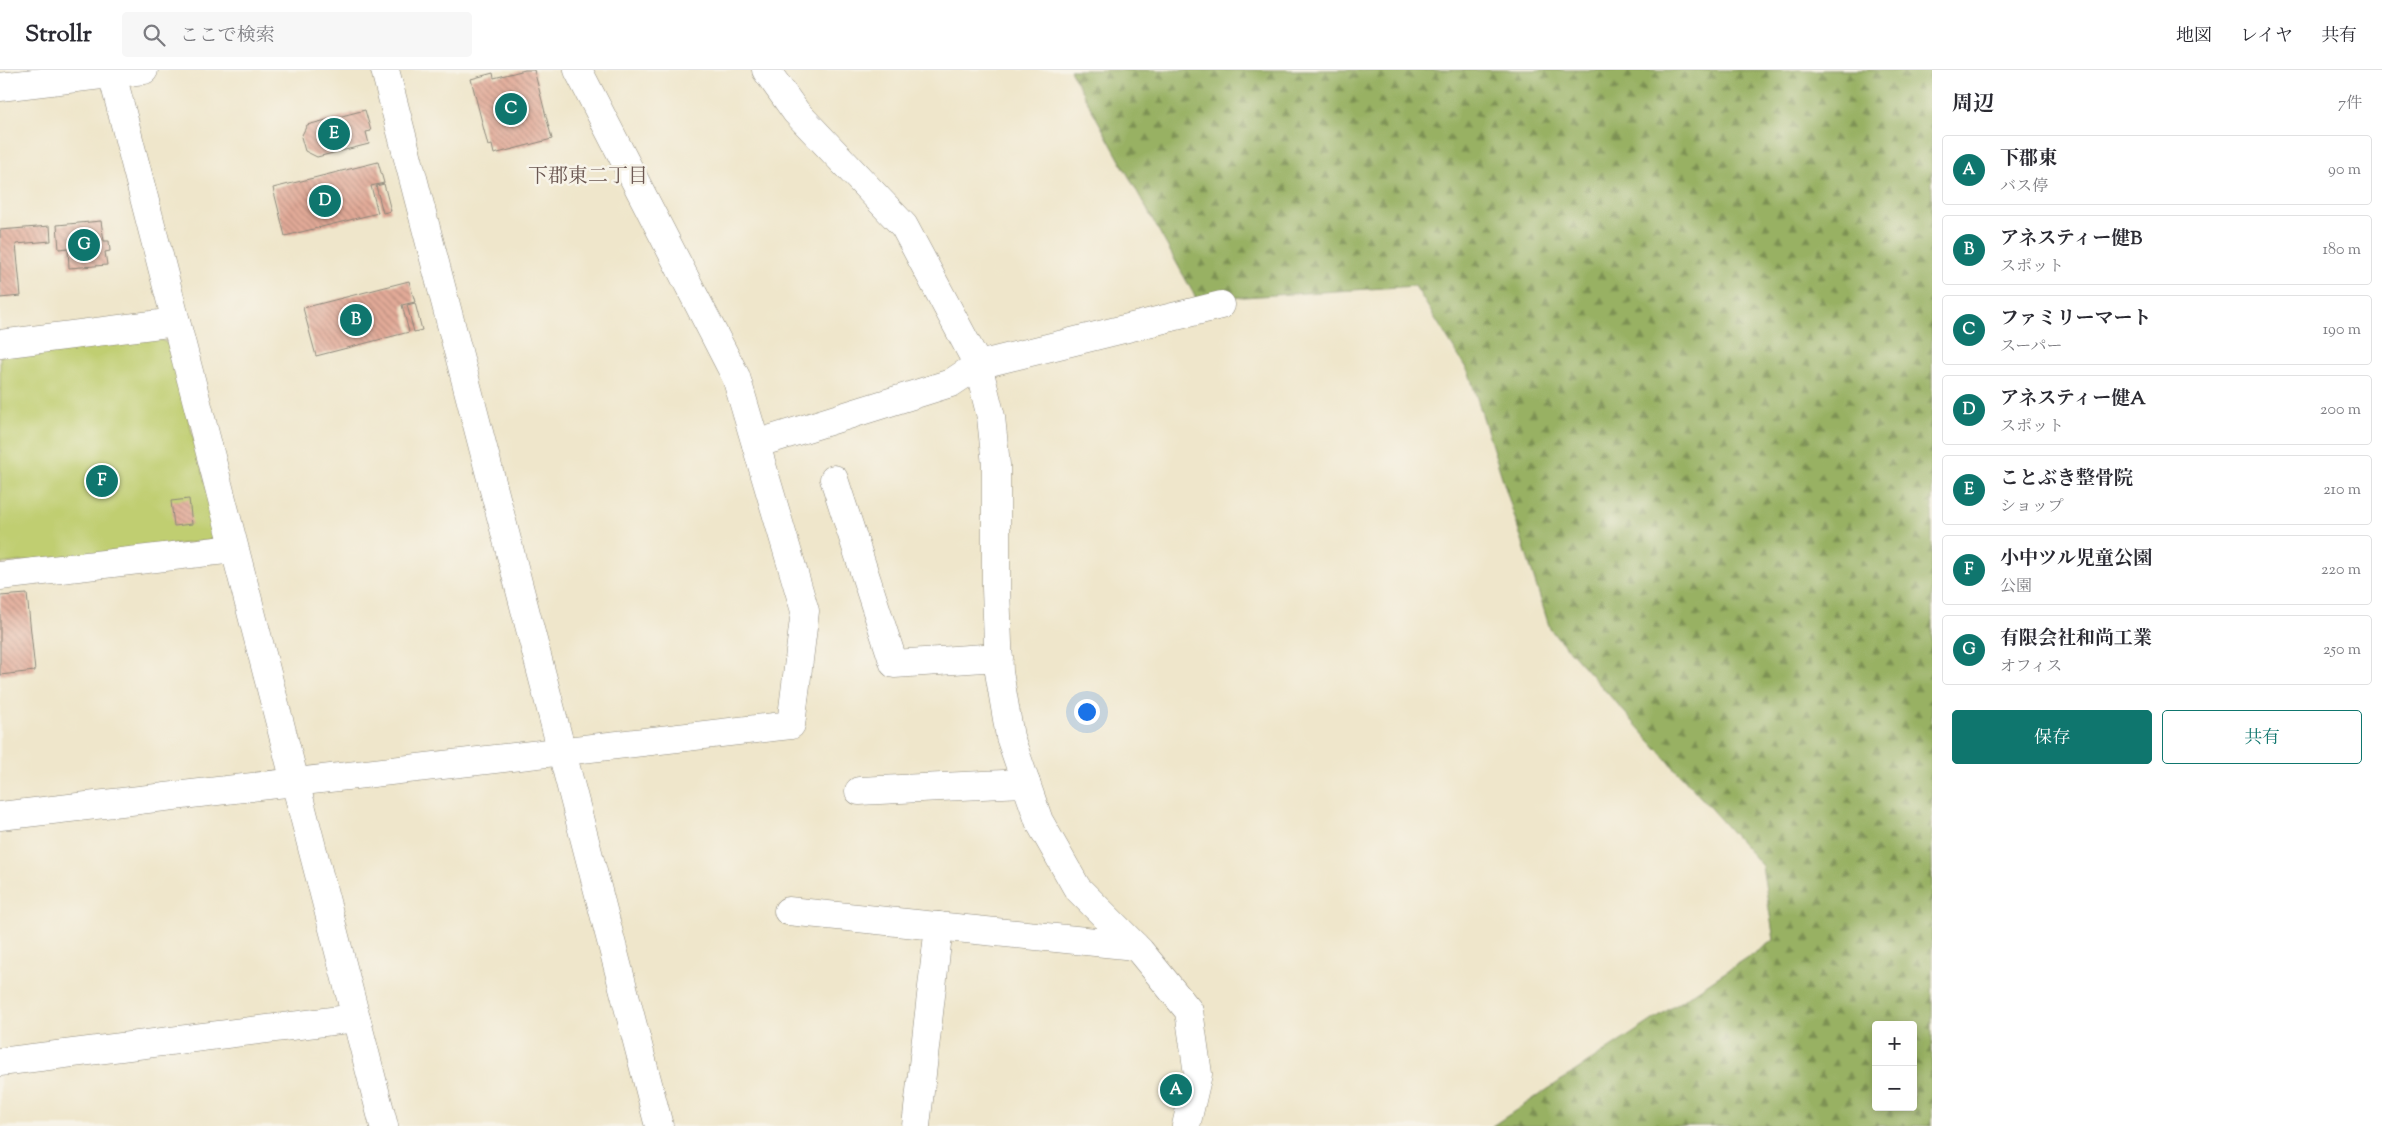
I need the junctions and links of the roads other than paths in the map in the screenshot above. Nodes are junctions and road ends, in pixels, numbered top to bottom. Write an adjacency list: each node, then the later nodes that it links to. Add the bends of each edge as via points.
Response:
1 (144, 70): 5 (street)
2 (385, 70): 16 (street)
3 (578, 70): 11 (street, via 736,377)
4 (766, 70): 10 (street, via 796,112 904,226)
5 (111, 72): 6 (street); 8 (street)
6 (0, 87)
7 (1221, 305): 10 (street)
8 (176, 322): 9 (street); 13 (street)
9 (0, 344)
10 (978, 364): 11 (street, via 950,384); 15 (street, via 991,417 996,465)
11 (756, 444): 16 (street, via 805,611 791,725)
12 (834, 479): 15 (street, via 894,664)
13 (234, 550): 14 (street); 17 (street)
14 (0, 576)
15 (999, 657): 18 (street, via 1010,737)
16 (563, 751): 17 (street); 27 (street)
17 (294, 782): 20 (street); 24 (street)
18 (1026, 783): 19 (street); 23 (street, via 1038,821 1077,888)
19 (859, 791)
20 (0, 816)
21 (788, 911): 22 (street)
22 (939, 926): 23 (street); 28 (street)
23 (1135, 946): 29 (street, via 1189,1011 1198,1074)
24 (356, 1018): 25 (street); 26 (street)
25 (0, 1062)
26 (384, 1126)
27 (659, 1126)
28 (916, 1126)
29 (1186, 1126)

